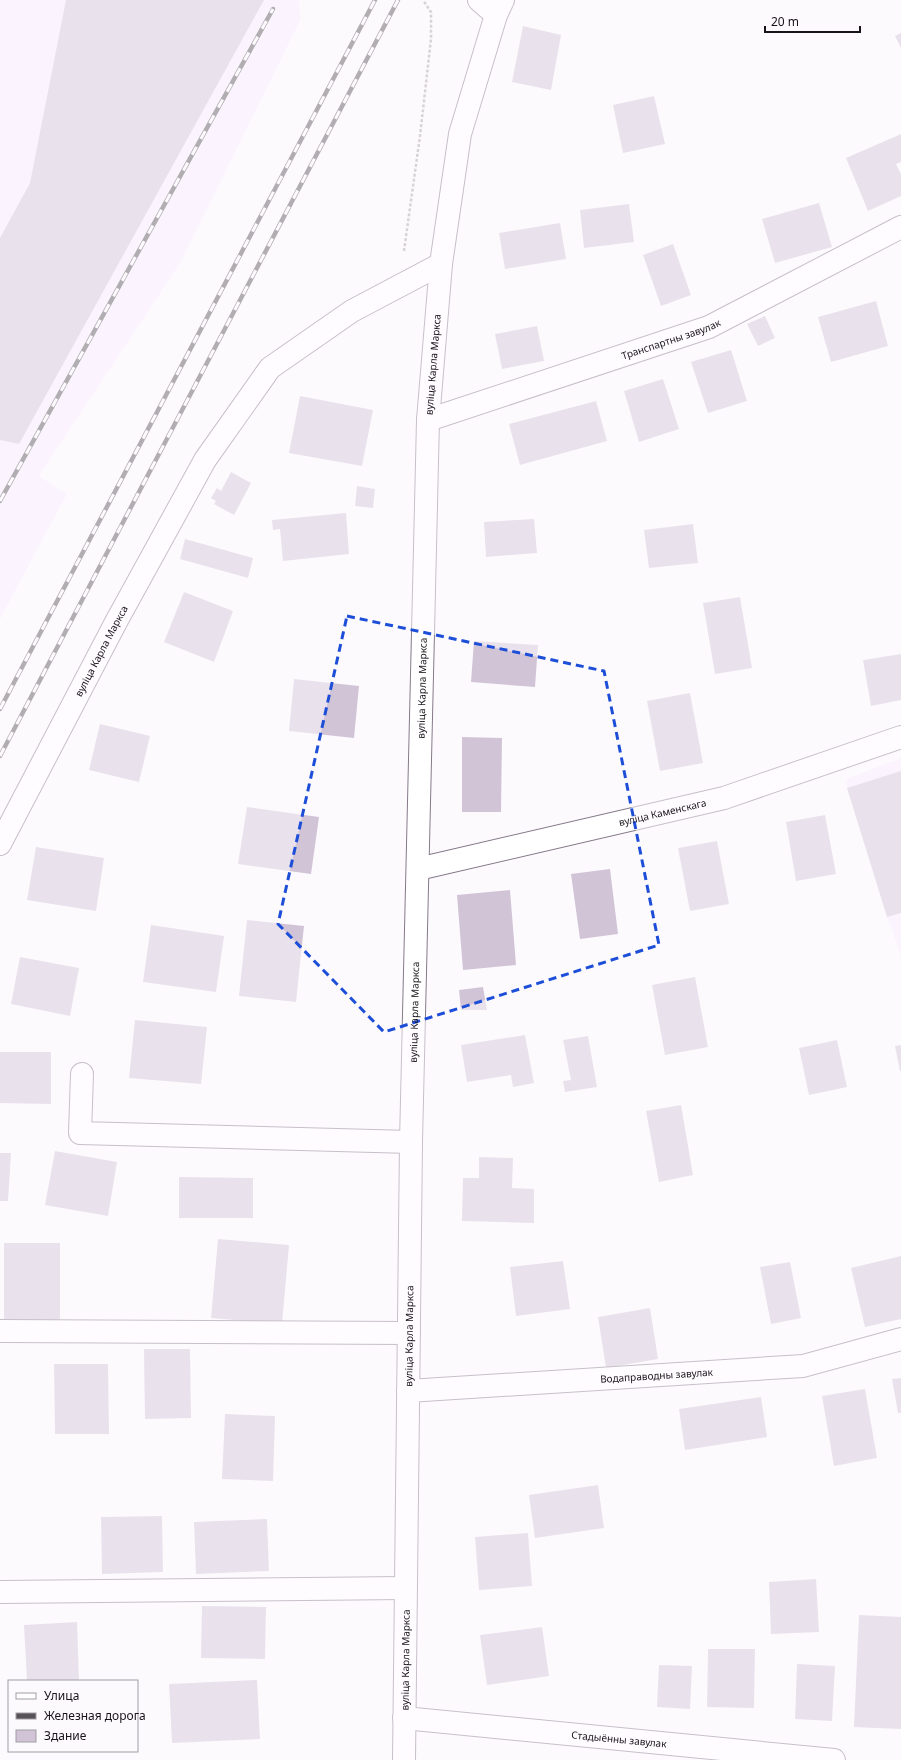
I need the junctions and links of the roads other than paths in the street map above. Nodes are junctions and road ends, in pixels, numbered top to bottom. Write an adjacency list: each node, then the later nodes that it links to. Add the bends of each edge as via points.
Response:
1 (478, 0): 2 (street, вуліца Карла Маркса)
2 (499, 7): 4 (street, вуліца Карла Маркса, via 460,134)
3 (901, 227): 5 (street, Транспартны завулак, via 709,327)
4 (441, 264): 5 (street, вуліца Карла Маркса); 7 (street, вуліца Карла Маркса, via 352,311 270,368 205,460 116,622)
5 (428, 420): 8 (street, вуліца Карла Маркса)
6 (901, 737): 8 (street, вуліца Каменскага, via 724,798)
7 (0, 844)
8 (418, 869): 10 (street, вуліца Карла Маркса)
9 (82, 1074): 10 (street, via 80,1132)
10 (411, 1142): 12 (street, вуліца Карла Маркса)
11 (0, 1331): 12 (street)
12 (409, 1333): 14 (street, вуліца Карла Маркса)
13 (901, 1339): 14 (street, Водаправодны завулак, via 803,1366)
14 (408, 1391): 15 (street, вуліца Карла Маркса)
15 (405, 1588): 16 (street); 17 (street, вуліца Карла Маркса)
16 (0, 1592)
17 (404, 1718): 18 (street, вуліца Карла Маркса); 19 (street, Стадыённы завулак)
18 (404, 1760)
19 (834, 1760)

